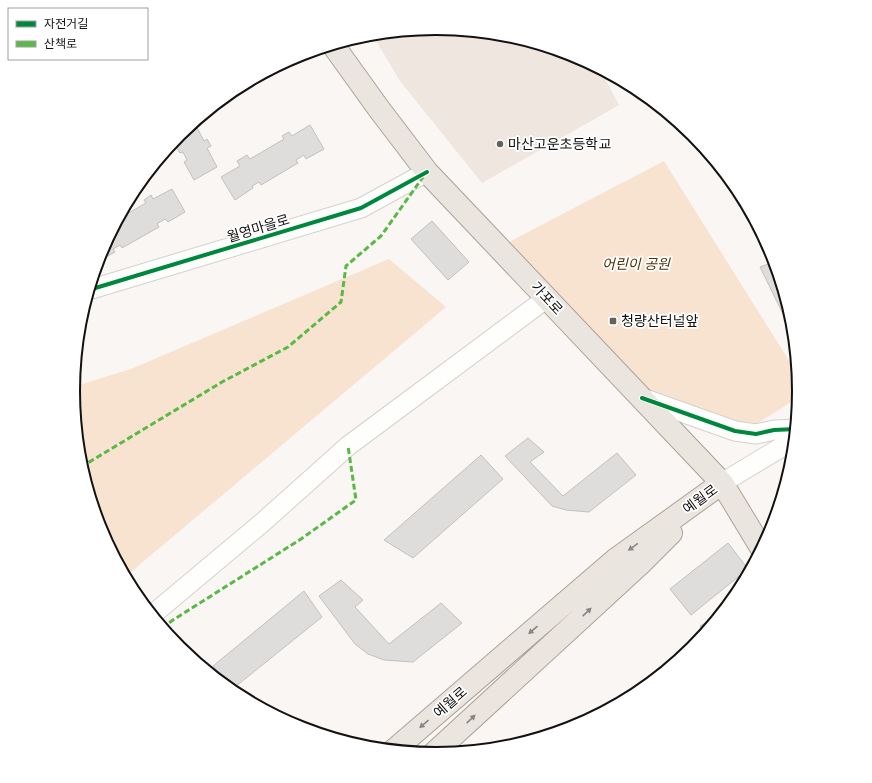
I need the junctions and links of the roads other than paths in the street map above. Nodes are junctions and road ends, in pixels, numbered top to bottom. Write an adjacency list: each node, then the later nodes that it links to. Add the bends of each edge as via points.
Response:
1 (336, 49): 2 (main road, 가포로)
2 (427, 172): 3 (street, 월영마을로, via 360,208); 4 (main road, 가포로)
3 (95, 289)
4 (547, 298): 5 (main road, 가포로); 10 (street, via 348,446 263,522)
5 (642, 398): 6 (street, via 735,431 756,434); 8 (main road, 가포로)
6 (790, 429)
7 (788, 443): 8 (street)
8 (722, 483): 9 (main road, 가포로); 11 (main road, 예월로, one-way to 11, via 614,560); 12 (main road, 예월로, one-way to 8, via 640,564)
9 (758, 543)
10 (156, 612)
11 (399, 746)
12 (440, 748)

